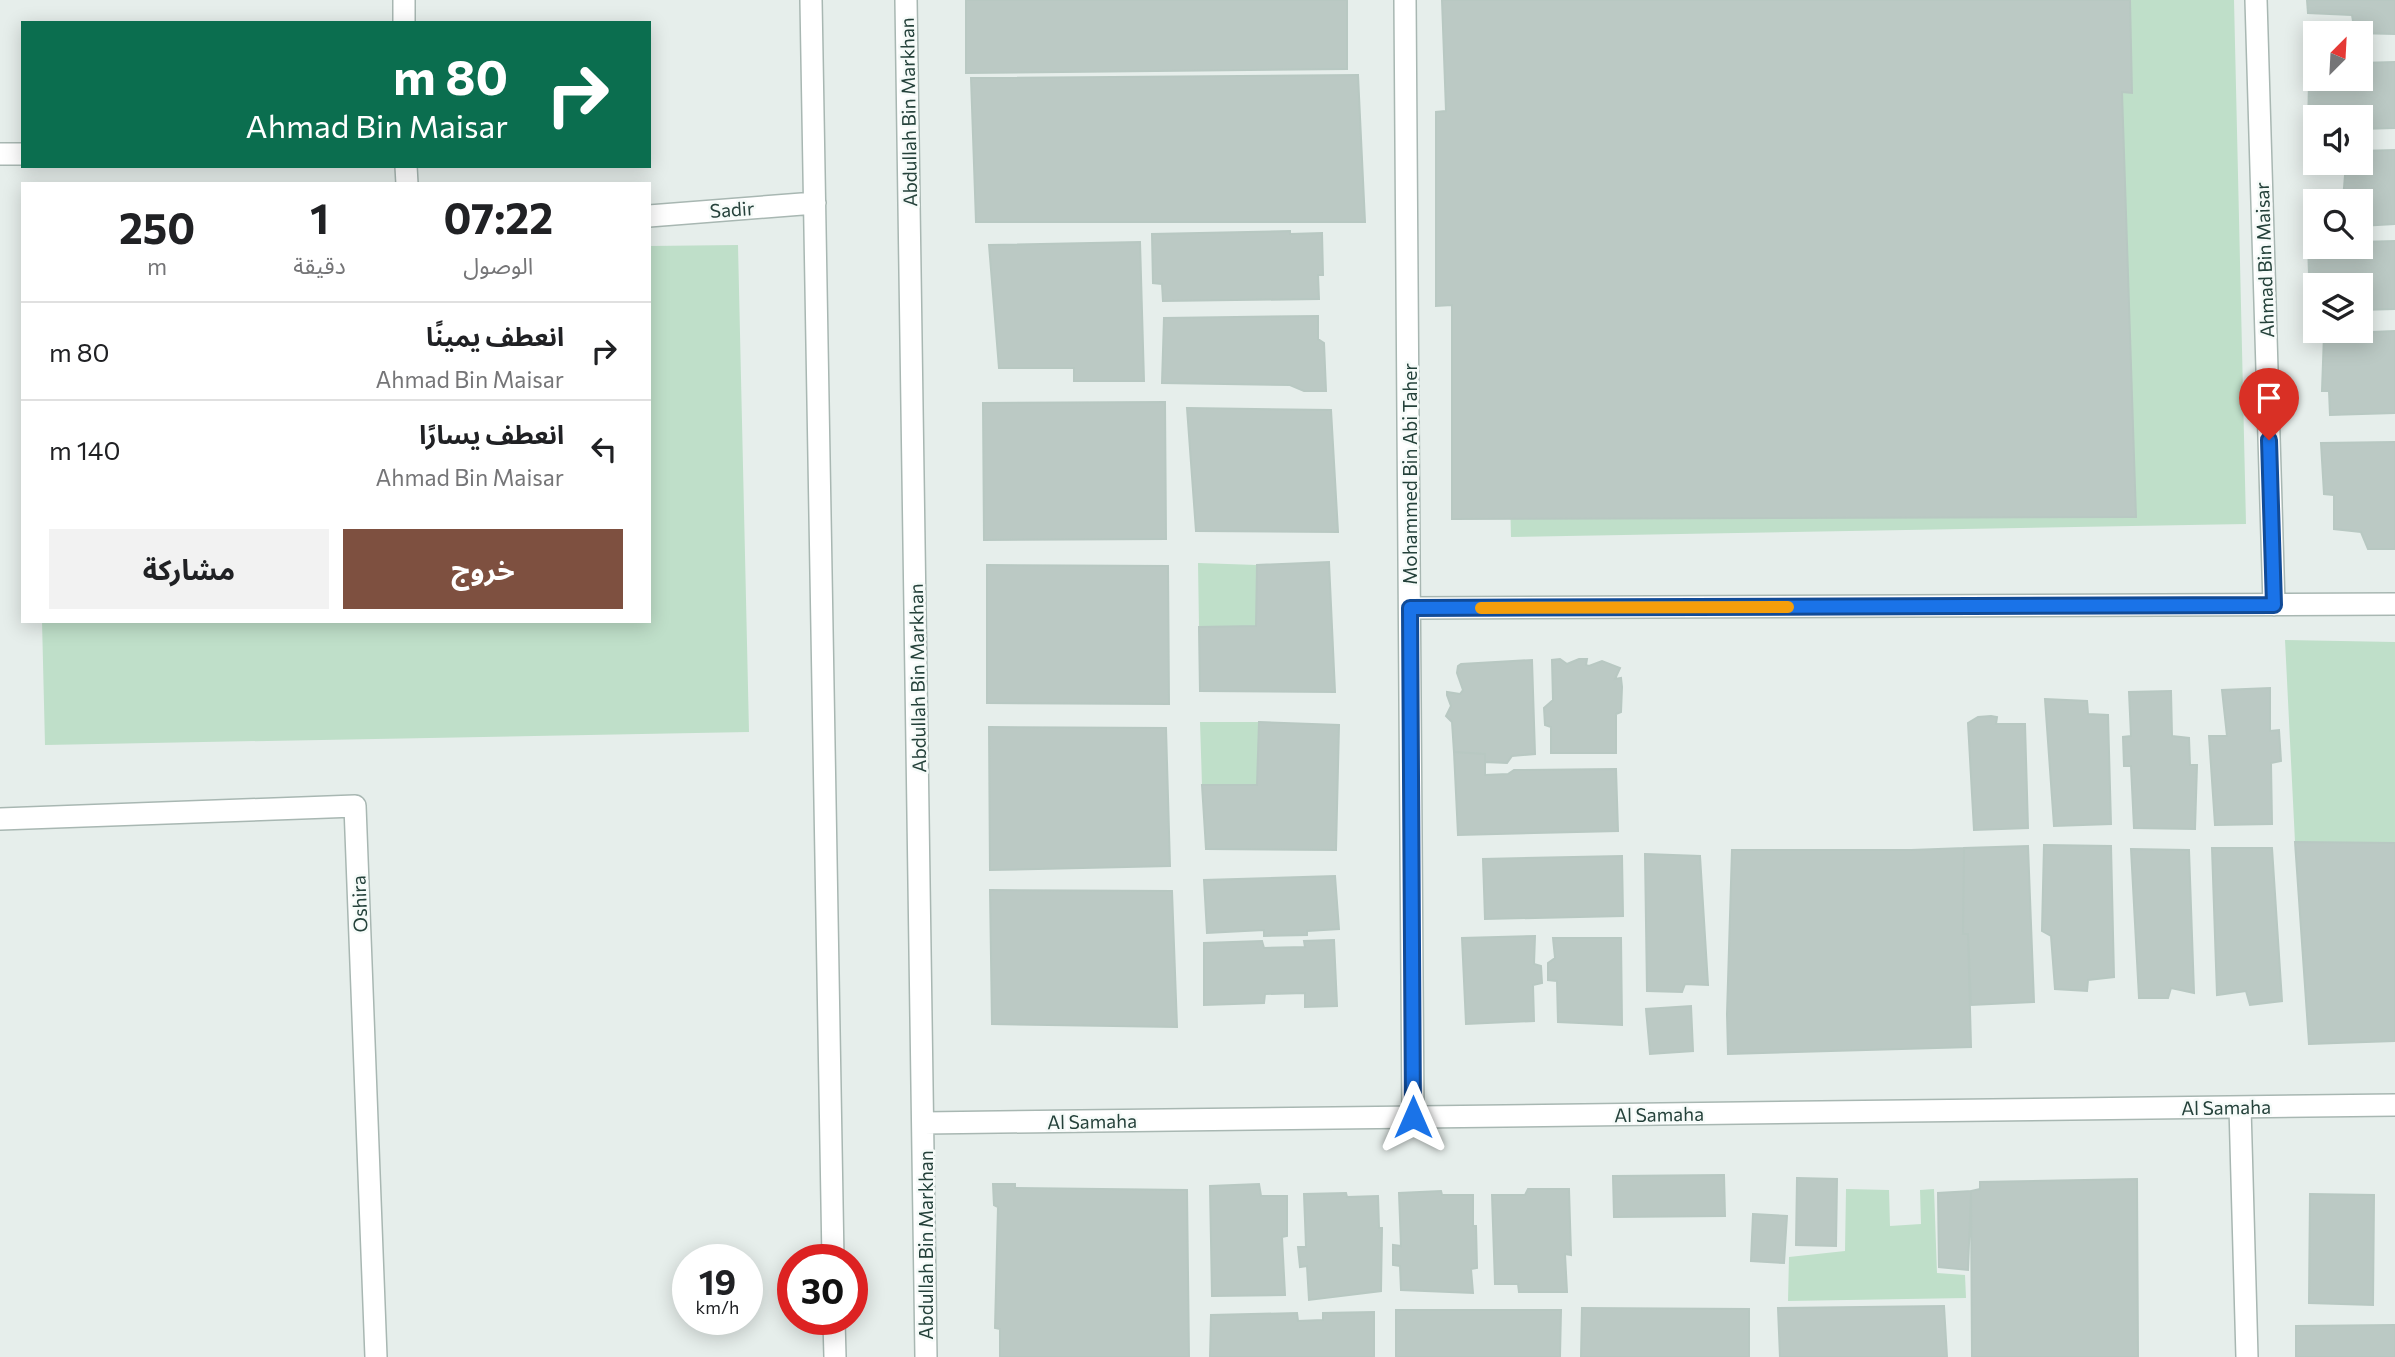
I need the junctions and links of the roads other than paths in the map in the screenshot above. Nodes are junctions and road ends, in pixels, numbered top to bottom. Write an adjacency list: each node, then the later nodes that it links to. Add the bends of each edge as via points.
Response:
1 (404, 0): 6 (street)
2 (811, 0): 9 (street)
3 (906, 0): 18 (street, Abdullah Bin Markhan)
4 (1405, 0): 13 (street, Mohammed Bin Abi Taher)
5 (2256, 0): 12 (street, Ahmad Bin Maisar)
6 (404, 21)
7 (0, 154): 8 (street)
8 (21, 154)
9 (815, 203): 10 (street, Sadir); 19 (street)
10 (651, 216)
11 (2395, 604): 12 (street)
12 (2274, 605): 13 (street)
13 (1410, 608): 17 (street, Mohammed Bin Abi Taher)
14 (0, 819): 21 (street, Oshira, via 355,806)
15 (2395, 1105): 16 (street, Al Samaha)
16 (2240, 1107): 17 (street, Al Samaha); 24 (street)
17 (1413, 1117): 18 (street, Al Samaha)
18 (924, 1123): 23 (street, Abdullah Bin Markhan)
19 (833, 1244)
20 (834, 1335): 22 (street)
21 (376, 1357)
22 (835, 1357)
23 (926, 1357)
24 (2247, 1357)

